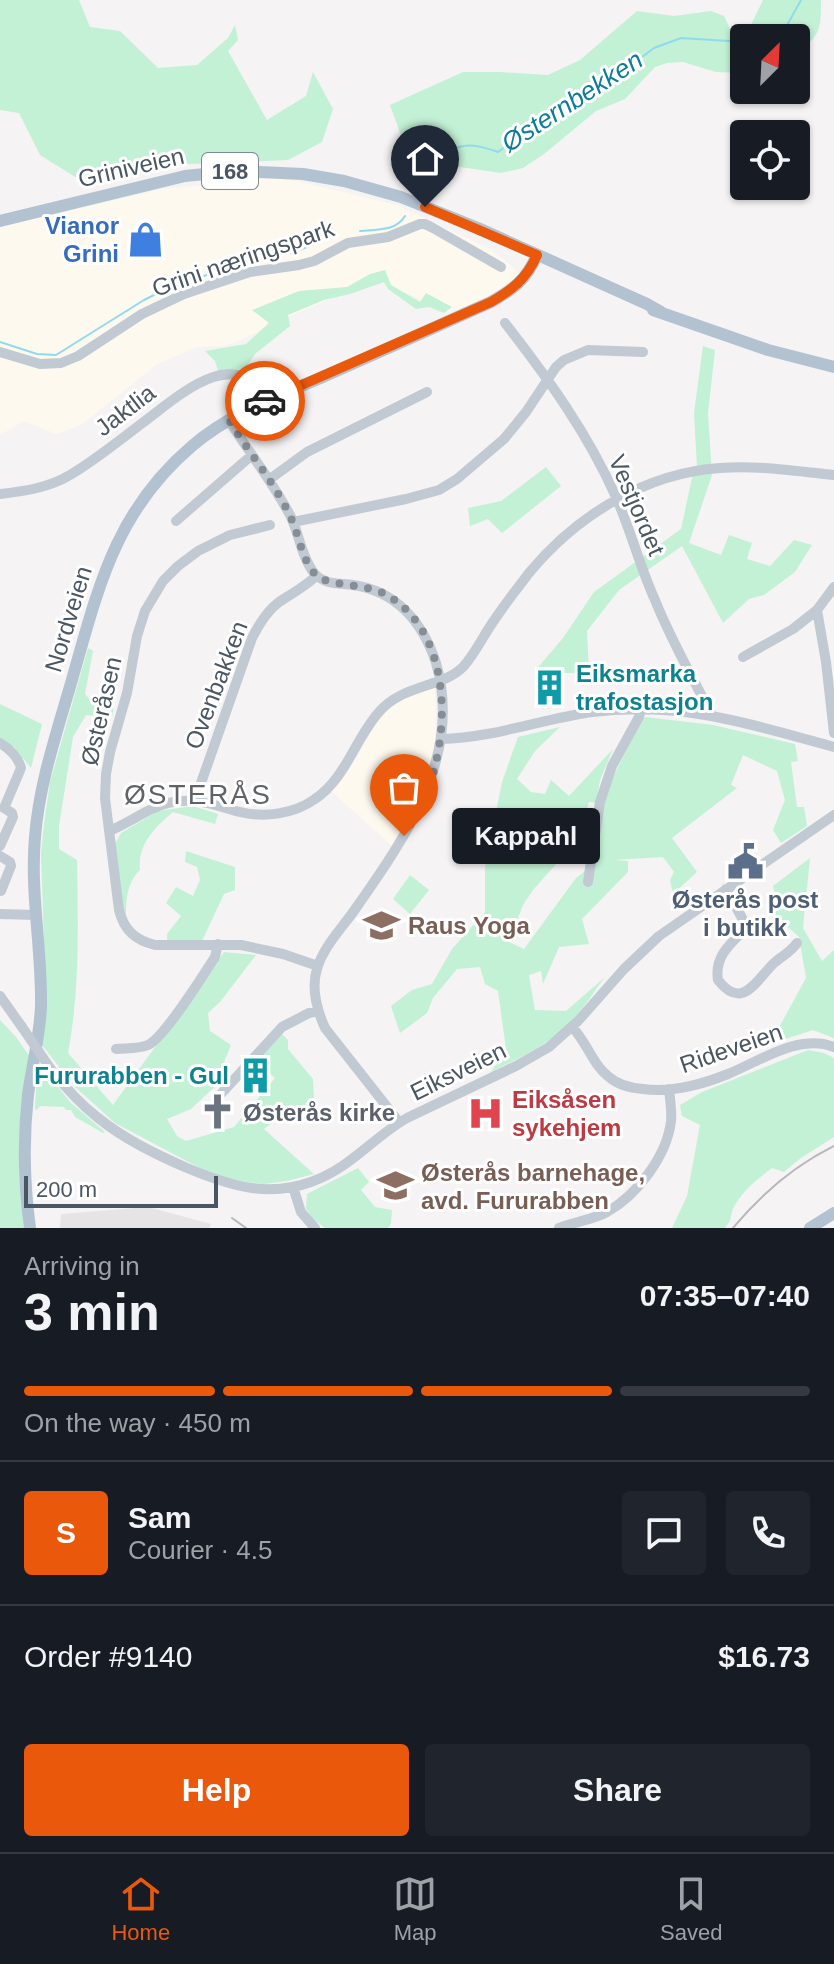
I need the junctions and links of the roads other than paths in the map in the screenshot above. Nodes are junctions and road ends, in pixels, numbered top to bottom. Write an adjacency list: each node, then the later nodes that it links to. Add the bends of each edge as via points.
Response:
1 (0, 221): 2 (main road, Griniveien / 168, via 185,176 303,174 401,197)
2 (536, 258): 7 (main road, Griniveien / 168, via 661,312); 10 (main road, Nordveien, via 517,285 491,302)
3 (501, 267): 5 (street, Grini næringspark, via 420,224 388,237 348,243 314,261 250,272 184,294 66,362 40,364)
4 (505, 323): 8 (street, Vestjordet)
5 (0, 352)
6 (643, 352): 8 (street, via 588,350 564,360)
7 (834, 367)
8 (548, 378): 16 (street, Vestjordet); 18 (street, via 504,439 439,490)
9 (427, 392): 14 (street, via 307,452)
10 (266, 401): 11 (main road, Nordveien); 15 (street, Jaktlia, via 253,382 239,375 204,380 67,477)
11 (229, 420): 12 (street); 41 (main road, Nordveien, via 189,448 155,483 130,518 105,569 42,789 35,838)
12 (252, 455): 14 (street); 17 (street)
13 (834, 475): 16 (street, via 721,467 669,477)
14 (270, 479): 18 (street)
15 (0, 494)
16 (617, 498): 24 (street, via 544,557 462,668); 26 (street, Vestjordet, via 672,640)
17 (176, 521)
18 (293, 522): 20 (street)
19 (270, 525): 34 (street, Østeråsen, via 207,546 170,574 151,599 137,636 107,765)
20 (316, 576): 24 (street, via 371,588 399,604 423,631); 31 (street, Ovenbakken, via 277,604 252,638)
21 (834, 587): 22 (street)
22 (817, 610): 23 (street); 27 (street)
23 (743, 657)
24 (440, 680): 28 (street); 31 (street, via 387,704 328,788 294,810 243,813)
25 (641, 709): 26 (street); 28 (street, via 576,714); 37 (street, via 600,802)
26 (712, 715): 30 (street)
27 (834, 733)
28 (441, 739): 44 (street, via 415,815)
29 (0, 743): 32 (street, via 21,768)
30 (834, 747)
31 (195, 800): 34 (street, via 154,807)
32 (2, 807): 35 (street, via 13,817)
33 (834, 815): 38 (street, Eiksveien)
34 (109, 831): 43 (street, Østeråsen, via 126,929 155,945)
35 (0, 846)
36 (0, 856): 39 (street, via 11,866)
37 (588, 882)
38 (726, 889): 42 (street, via 747,927 717,965 718,980 728,990 748,991); 47 (street, Eiksveien, via 652,941)
39 (1, 891)
40 (0, 914): 41 (street)
41 (36, 915): 55 (main road, Nordveien, via 41,1006 25,1129)
42 (797, 943)
43 (218, 944): 44 (street, Østeråsen, via 257,948); 49 (street, via 215,957 158,1037)
44 (318, 966): 46 (street)
45 (0, 996): 53 (street, Eiksveien, bridge, via 72,1094 134,1143 232,1185)
46 (318, 1011): 51 (street, via 282,1027); 52 (street, via 330,1035)
47 (572, 1027): 50 (street, Rideveien, via 615,1081 641,1089); 52 (street, Eiksveien, via 523,1063)
48 (834, 1047): 50 (street, Rideveien, via 799,1045 715,1078)
49 (116, 1049)
50 (669, 1089): 57 (street, via 668,1136 643,1180 606,1212)
51 (220, 1095)
52 (399, 1122): 53 (street, Eiksveien, via 340,1168)
53 (293, 1187): 56 (street, via 301,1212)
54 (834, 1213): 58 (main road)
55 (30, 1228)
56 (315, 1228)
57 (559, 1228)
58 (810, 1228)

